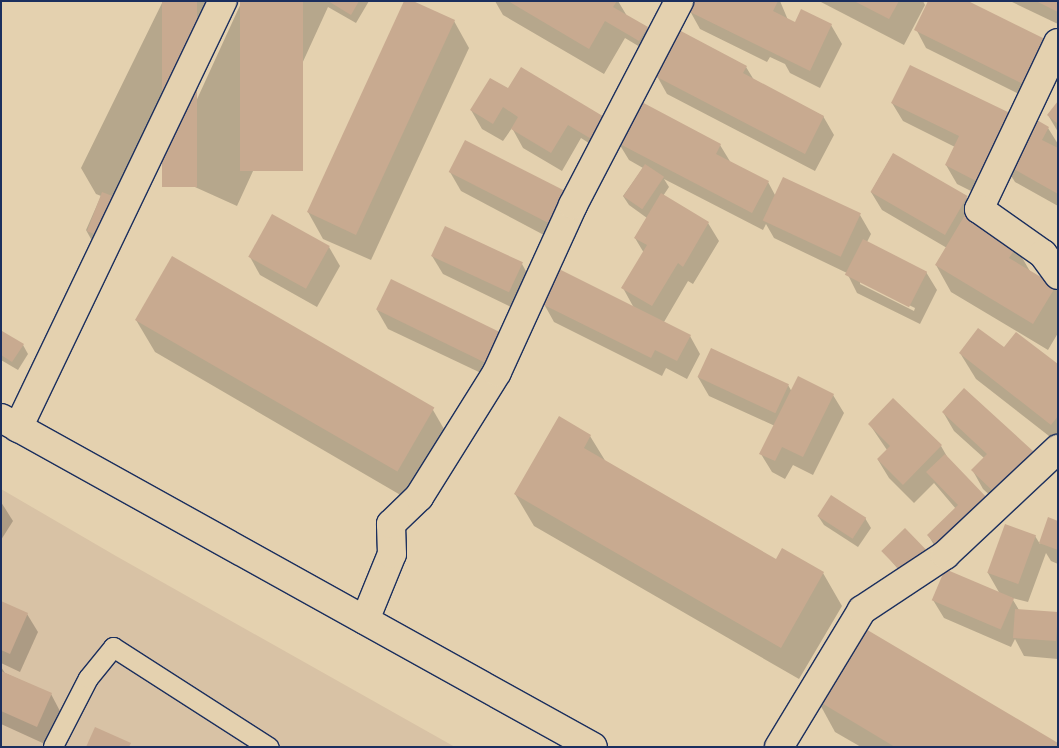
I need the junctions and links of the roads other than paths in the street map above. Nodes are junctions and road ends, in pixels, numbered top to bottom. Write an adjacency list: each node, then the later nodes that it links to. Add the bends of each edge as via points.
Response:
1 (223, 1): 5 (street)
2 (679, 1): 7 (street, via 573,205 498,372 419,497 391,524 392,554)
3 (1058, 43): 4 (street, via 979,209 1043,254)
4 (1058, 275)
5 (10, 423): 7 (street)
6 (1058, 448): 11 (street, via 944,556 862,610)
7 (365, 620): 10 (street)
8 (53, 746): 9 (lane, via 88,678 113,647)
9 (270, 747)
10 (593, 747)
11 (779, 747)

